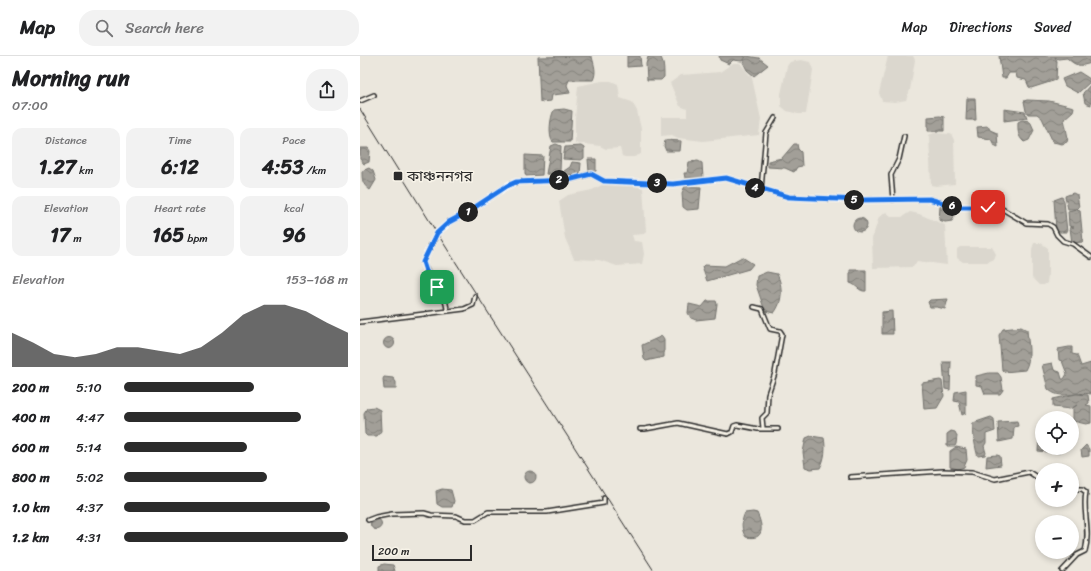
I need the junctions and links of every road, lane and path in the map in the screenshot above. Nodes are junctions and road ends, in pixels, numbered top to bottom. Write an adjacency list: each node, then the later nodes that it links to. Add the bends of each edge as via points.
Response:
1 (374, 95): 2 (street)
2 (360, 101)
3 (775, 118): 5 (street, via 766,134)
4 (904, 136): 6 (street, via 899,159 891,175)
5 (761, 190): 6 (street, via 789,197 813,199); 10 (street, via 726,178 673,184 604,181 591,174 568,180 516,182 449,222 437,233 423,262 443,296)
6 (893, 200): 7 (street, via 929,199 958,207 999,207 1026,223 1048,224 1063,241 1073,244)
7 (1091, 257)
8 (475, 296): 10 (street, via 470,307)
9 (754, 307): 12 (street, via 762,309 770,329 782,334 766,413 762,418)
10 (446, 311): 11 (street)
11 (360, 322)
12 (763, 428): 13 (street, via 737,425 728,434 678,423); 14 (street)
13 (640, 429)
14 (778, 430)
15 (1035, 476): 16 (street, via 1029,472 995,479 972,472 944,471)
16 (850, 477)
17 (1079, 490): 20 (street, via 1086,490 1083,506 1087,519 1087,545 1085,551 1077,555)
18 (604, 498): 19 (street, via 604,503 561,510 488,512 475,520 424,513 392,514)
19 (368, 520)
20 (1062, 571)

